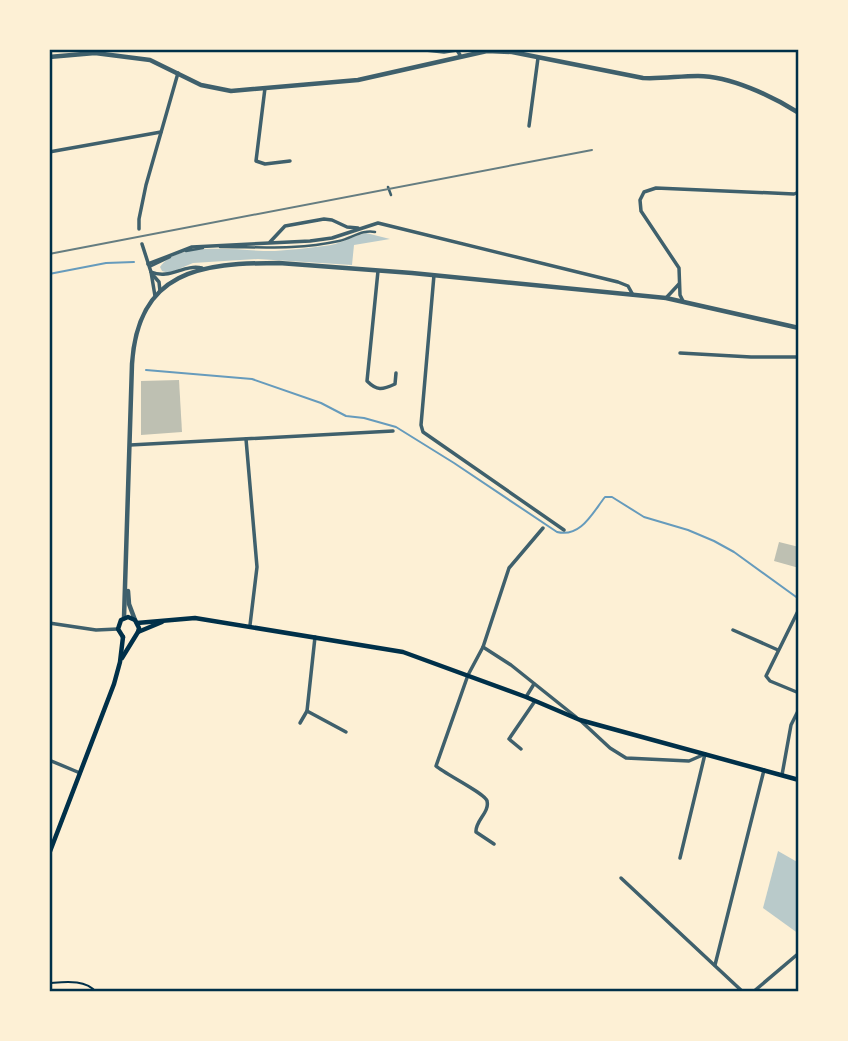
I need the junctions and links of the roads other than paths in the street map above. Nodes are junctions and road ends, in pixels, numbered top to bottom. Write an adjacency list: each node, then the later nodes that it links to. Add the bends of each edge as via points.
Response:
1 (416, 49): 2 (street, via 457,50)
2 (460, 55): 4 (street, via 500,51); 6 (street, via 358,80)
3 (49, 57): 5 (street, via 95,53 138,58)
4 (538, 58): 7 (street, via 643,78 707,76 734,82); 8 (street)
5 (177, 73): 6 (street, via 217,89); 9 (street)
6 (265, 88): 11 (street, via 256,161)
7 (799, 113)
8 (529, 126)
9 (161, 132): 10 (street); 16 (street)
10 (49, 152)
11 (290, 161)
12 (388, 187): 14 (street)
13 (799, 192): 24 (street, via 656,188 644,192 642,211 679,268)
14 (391, 195)
15 (362, 228): 18 (street, via 332,238); 18 (street, via 327,218 285,226); 26 (street, via 387,224 618,282 628,286)
16 (139, 229)
17 (375, 232): 20 (street, via 282,249 197,249)
18 (269, 243): 20 (street, via 192,247)
19 (142, 244): 20 (street)
20 (149, 268): 21 (street, via 170,275 190,267); 25 (street); 27 (street)
21 (202, 268): 22 (street, via 269,263); 25 (street)
22 (378, 271): 23 (street); 33 (street, via 367,381 384,390 395,384)
23 (434, 275): 26 (street); 38 (street, via 423,432)
24 (680, 282): 28 (street); 29 (street)
25 (160, 291): 27 (street)
26 (633, 295): 28 (street)
27 (155, 296): 36 (street, via 134,343)
28 (666, 298): 29 (street)
29 (683, 301): 30 (street)
30 (799, 328)
31 (680, 353): 32 (street)
32 (799, 357)
33 (396, 373)
34 (393, 432): 35 (street)
35 (246, 439): 36 (street); 45 (street, via 257,567)
36 (130, 445): 39 (street)
37 (543, 528): 51 (street, via 509,568)
38 (564, 530)
39 (126, 567): 41 (street); 43 (street, via 129,604)
40 (799, 609): 52 (street)
41 (124, 618): 43 (main road); 46 (main road)
42 (169, 619): 43 (main road); 45 (main road); 48 (main road)
43 (136, 622): 48 (main road)
44 (49, 623): 46 (street)
45 (250, 625): 50 (main road)
46 (118, 629): 49 (main road)
47 (733, 630): 52 (street)
48 (136, 635): 49 (main road); 53 (main road)
49 (123, 637): 53 (main road)
50 (315, 637): 54 (main road, via 403,652); 60 (street)
51 (483, 647): 54 (street); 55 (street)
52 (778, 650): 56 (street, via 766,676)
53 (120, 662): 68 (main road)
54 (468, 675): 57 (main road); 71 (street, via 436,766 483,794 486,808 476,832)
55 (534, 684): 57 (street); 61 (street)
56 (799, 693)
57 (526, 697): 58 (main road)
58 (535, 701): 61 (main road); 64 (street, via 509,739)
59 (799, 709): 69 (street)
60 (307, 711): 62 (street); 63 (street)
61 (580, 720): 65 (main road); 65 (street, via 626,758 689,761)
62 (300, 723)
63 (346, 732)
64 (521, 749)
65 (705, 754): 67 (main road); 73 (street)
66 (49, 760): 68 (street)
67 (764, 770): 69 (main road); 76 (street)
68 (80, 773): 72 (main road)
69 (782, 775): 70 (main road)
70 (799, 780)
71 (494, 844)
72 (49, 854)
73 (680, 858)
74 (621, 878): 76 (street)
75 (799, 953): 78 (street)
76 (715, 965): 77 (street)
77 (743, 992)
78 (753, 992)

